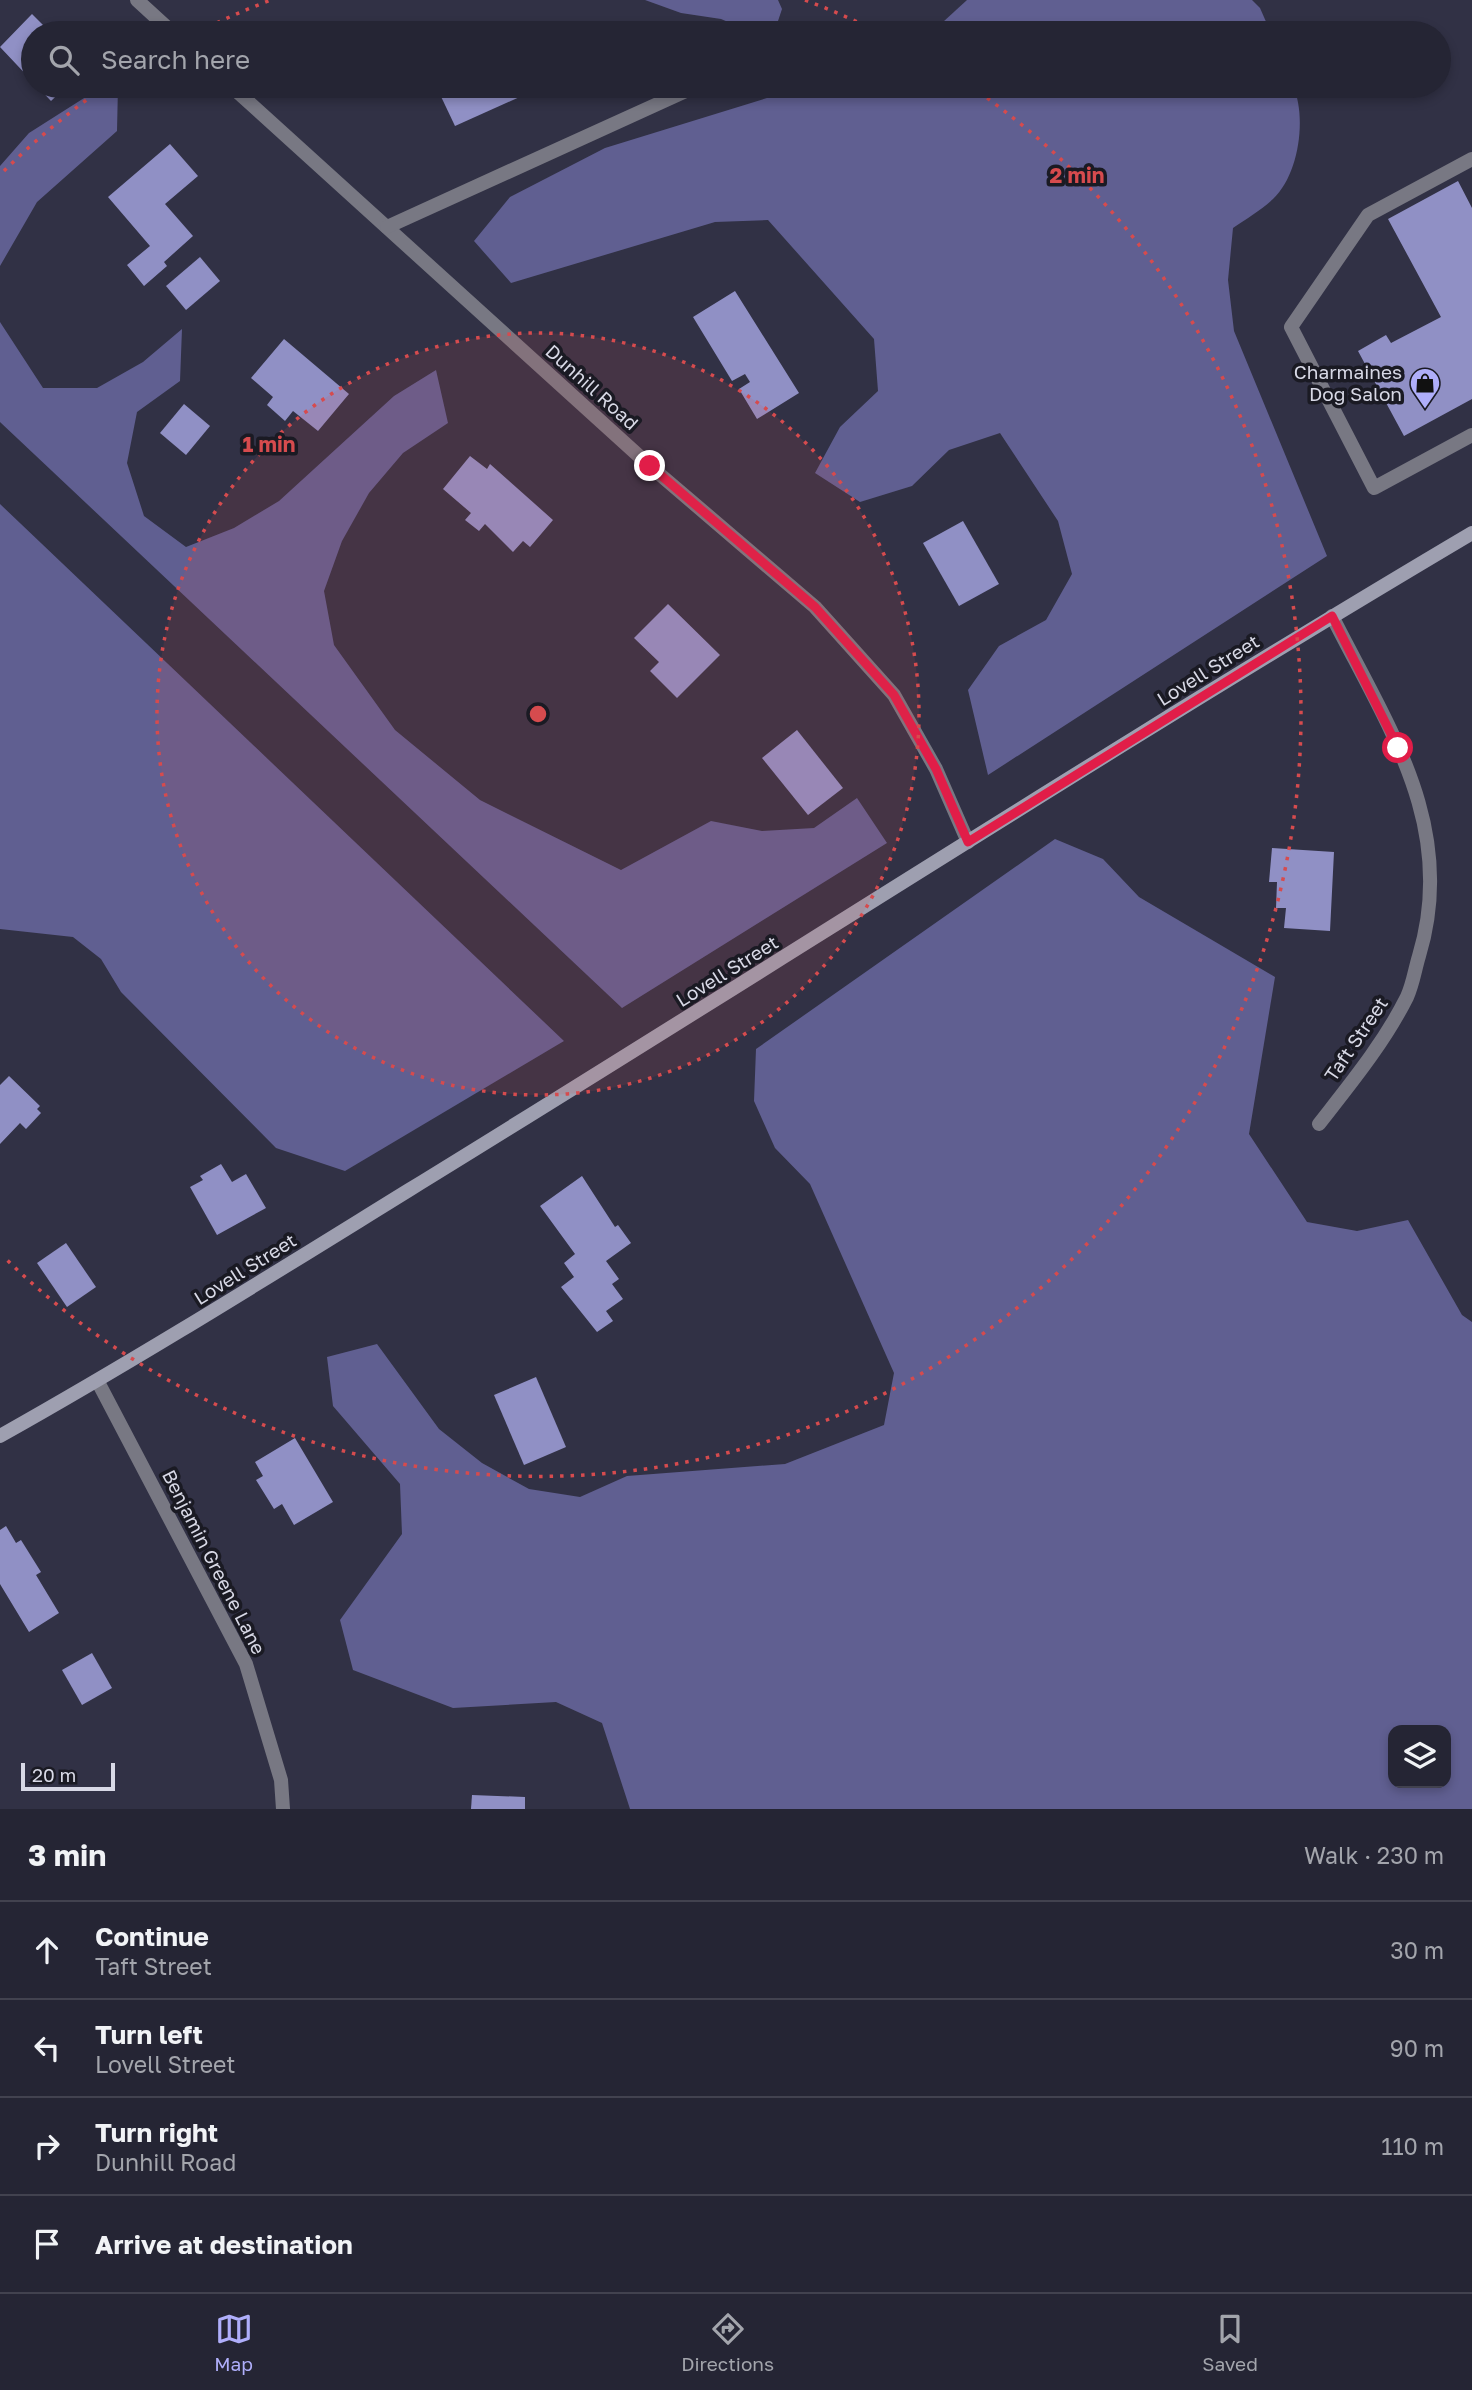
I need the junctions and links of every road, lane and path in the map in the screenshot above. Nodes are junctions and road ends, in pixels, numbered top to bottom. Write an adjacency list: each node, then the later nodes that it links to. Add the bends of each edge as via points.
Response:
1 (137, 0): 2 (street)
2 (160, 21)
3 (244, 98): 6 (street, Dunhill Road)
4 (671, 98): 6 (street)
5 (1472, 159): 7 (street, via 1368,215 1291,327 1374,488)
6 (387, 227): 10 (street, Dunhill Road, via 650,466 815,607 894,695 936,769)
7 (1472, 435)
8 (1472, 533): 9 (street, Lovell Street)
9 (1332, 616): 10 (street, Lovell Street); 11 (street, Taft Street, via 1417,792 1429,840 1432,892 1408,995 1375,1052)
10 (968, 842): 12 (street, Lovell Street)
11 (1320, 1124)
12 (98, 1382): 13 (street, Lovell Street); 14 (street, Benjamin Greene Lane, via 246,1664 281,1780)
13 (2, 1432)
14 (283, 1809)

